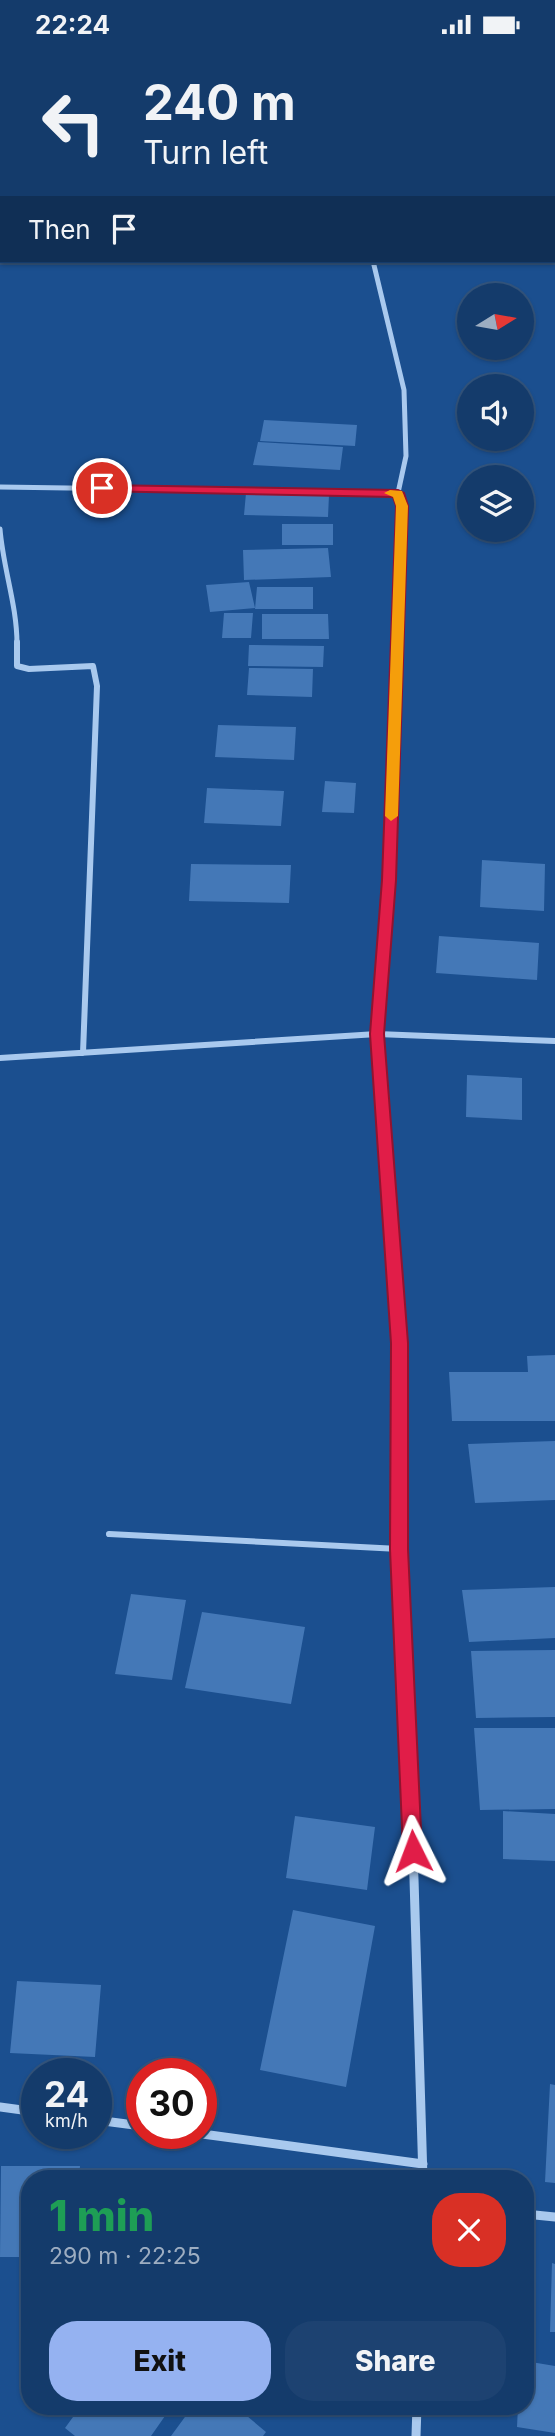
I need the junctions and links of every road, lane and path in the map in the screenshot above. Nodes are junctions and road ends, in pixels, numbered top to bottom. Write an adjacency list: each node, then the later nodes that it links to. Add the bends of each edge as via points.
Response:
1 (373, 263): 3 (street, via 404,390 406,456)
2 (0, 487): 3 (street)
3 (398, 493): 5 (street, via 402,506 389,880)
4 (0, 529): 7 (street, via 3,564 17,617 17,666 93,666 97,686)
5 (377, 1034): 6 (street); 7 (street); 10 (street, via 399,1343)
6 (555, 1041)
7 (83, 1053): 8 (street)
8 (0, 1058)
9 (109, 1534): 10 (lane)
10 (399, 1549): 14 (street)
11 (0, 2107): 12 (street)
12 (21, 2110)
13 (217, 2136): 14 (street)
14 (423, 2164): 15 (street)
15 (423, 2170)
16 (534, 2215): 17 (street)
17 (555, 2217)
18 (417, 2415): 19 (street)
19 (416, 2436)

